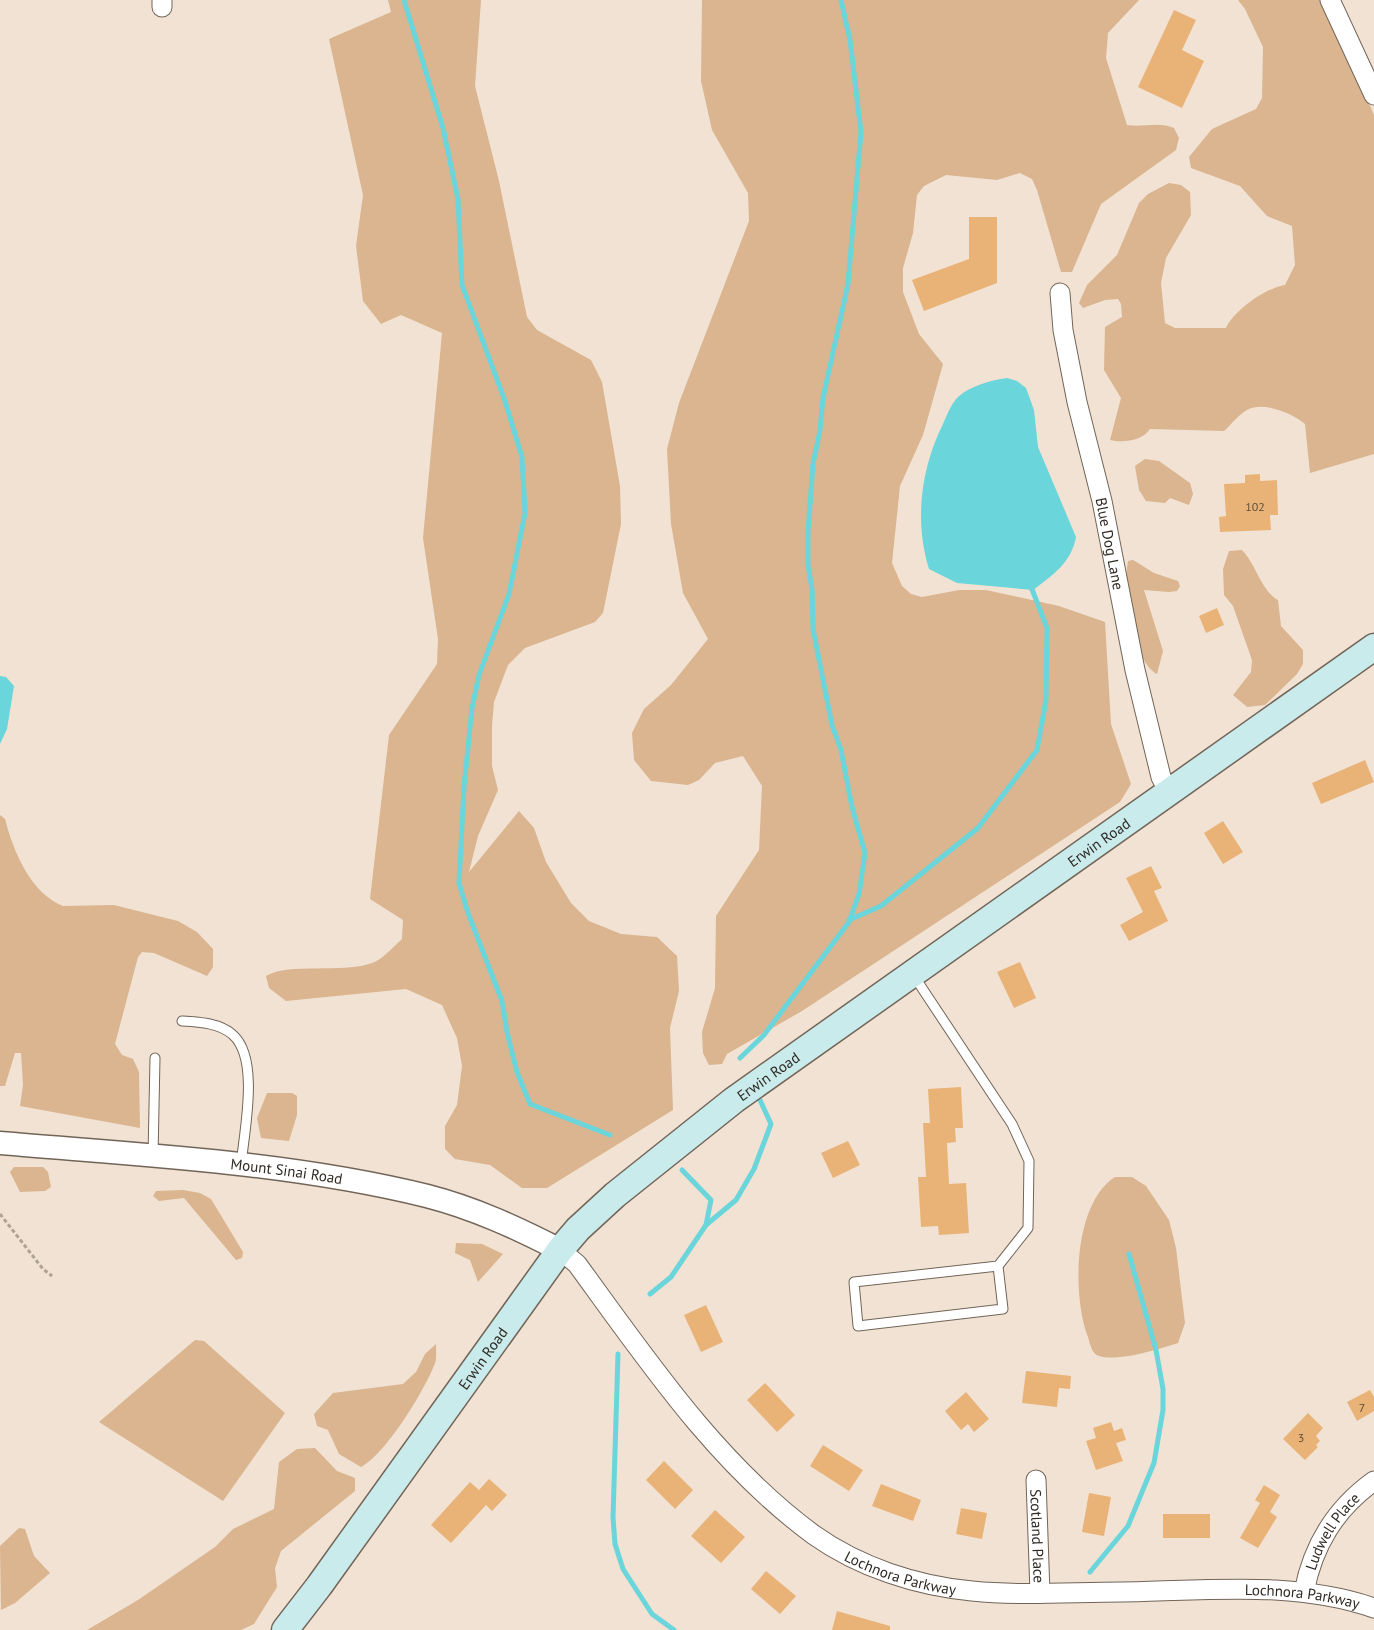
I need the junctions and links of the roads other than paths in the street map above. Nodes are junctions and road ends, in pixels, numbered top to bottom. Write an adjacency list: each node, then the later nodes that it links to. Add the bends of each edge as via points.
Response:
1 (1330, 0): 2 (street)
2 (1374, 95)
3 (1060, 293): 5 (street, Blue Dog Lane, via 1062,330 1102,501 1135,670 1161,777)
4 (1374, 647): 5 (main road, Erwin Road)
5 (1169, 792): 6 (main road, Erwin Road)
6 (912, 974): 12 (main road, Erwin Road, via 734,1100 675,1146 595,1212); 13 (lane, via 1012,1124 1029,1161 1028,1228)
7 (182, 1020): 11 (lane, via 210,1023 233,1034 245,1050 248,1072)
8 (155, 1058): 10 (lane)
9 (0, 1143): 10 (street, Mount Sinai Road)
10 (153, 1156): 11 (street, Mount Sinai Road)
11 (241, 1165): 12 (street, Mount Sinai Road, via 427,1196 519,1229)
12 (560, 1250): 17 (street, Lochnora Parkway, via 577,1264 689,1413 754,1484 815,1536 866,1564 899,1576 972,1591); 19 (main road, Erwin Road)
13 (998, 1266): 13 (lane, via 854,1282 858,1326 1003,1309)
14 (1036, 1480): 17 (street, Scotland Place)
15 (1374, 1481): 16 (street, Ludwell Place, via 1358,1493 1325,1530 1308,1570)
16 (1304, 1592): 17 (street, Lochnora Parkway); 18 (street, Lochnora Parkway)
17 (1040, 1593)
18 (1374, 1608)
19 (285, 1630)

